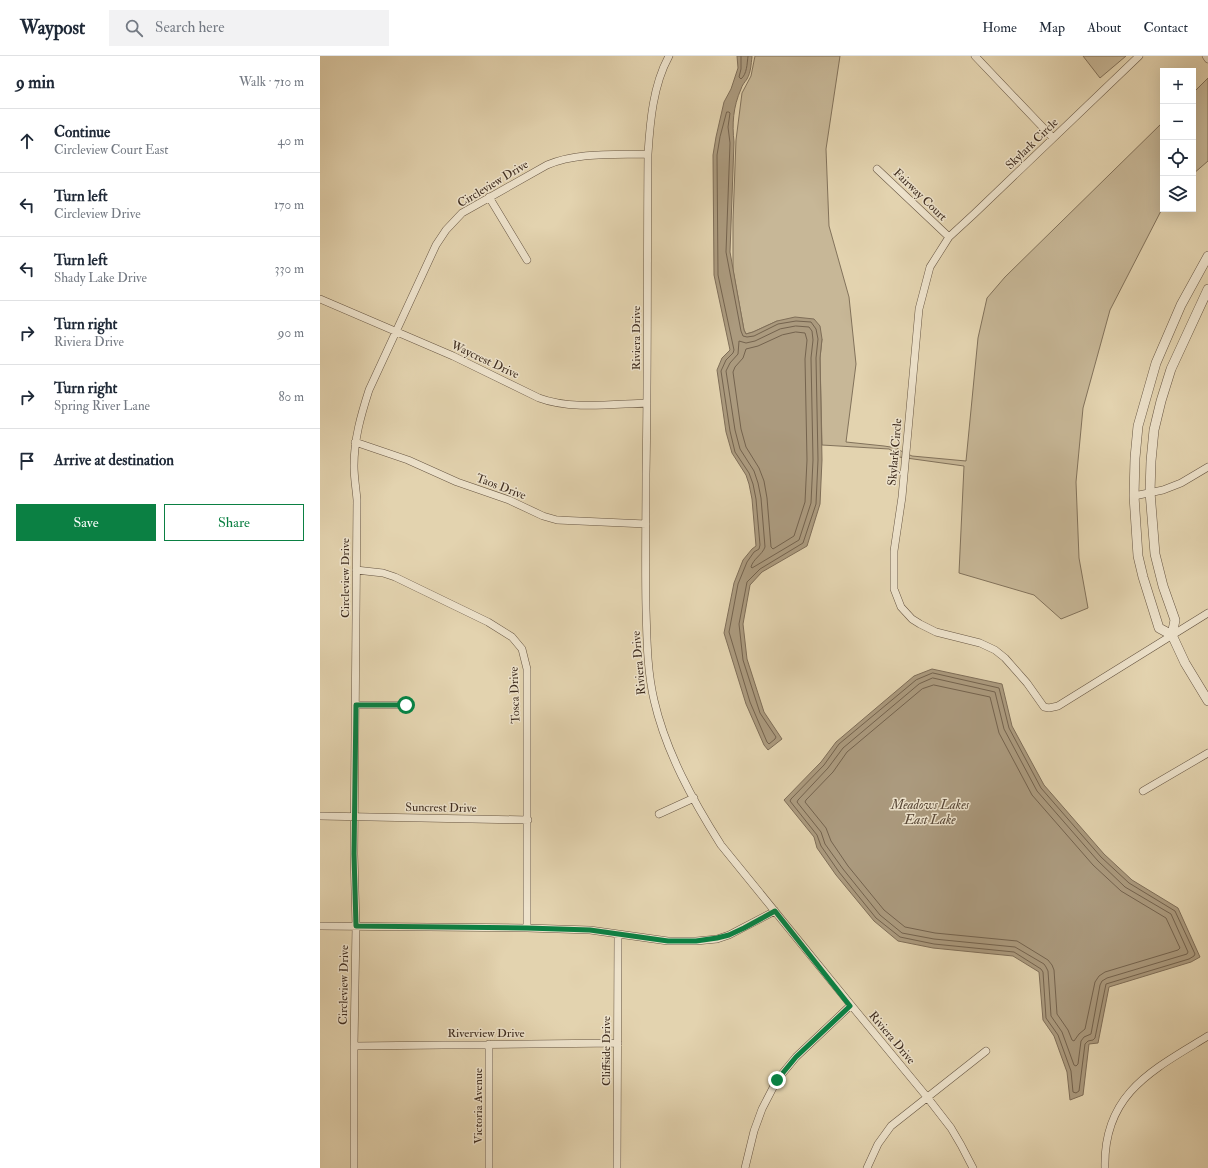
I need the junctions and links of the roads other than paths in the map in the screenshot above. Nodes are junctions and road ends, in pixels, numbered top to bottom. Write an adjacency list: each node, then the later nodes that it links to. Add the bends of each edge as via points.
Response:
1 (669, 56): 7 (street, Riviera Drive, via 664,64 655,97)
2 (975, 56): 6 (street)
3 (1139, 56): 6 (street, Skylark Circle)
4 (1206, 56): 5 (street)
5 (1208, 59)
6 (1053, 138): 10 (street, Skylark Circle)
7 (648, 154): 9 (street, Circleview Drive, via 559,160); 16 (street, Riviera Drive)
8 (877, 169): 10 (street, Fairway Court)
9 (489, 197): 12 (street); 15 (street, Circleview Drive, via 462,213 446,230 436,245)
10 (949, 237): 24 (street, Skylark Circle, via 930,267 919,309 902,497 894,551 894,589 901,607 912,619 936,632 980,643 995,650 1016,670 1044,707 1049,708 1058,706)
11 (1208, 256): 20 (street, via 1181,306 1156,363 1138,426)
12 (527, 260)
13 (1208, 289): 19 (street, via 1172,369 1161,401 1154,430)
14 (320, 299): 15 (street, Waycrest Drive)
15 (396, 332): 16 (street, Waycrest Drive, via 454,356 548,401 574,405); 17 (street, Circleview Drive, via 369,390)
16 (648, 403): 21 (street, Riviera Drive)
17 (355, 442): 21 (street, Taos Drive, via 408,460 457,482 557,520); 22 (street, Circleview Drive)
18 (1208, 466): 19 (street, via 1181,483)
19 (1150, 492): 20 (street); 24 (street, via 1155,554 1175,620)
20 (1134, 496): 24 (street, via 1138,556 1143,577 1159,628)
21 (646, 524): 30 (street, Riviera Drive, via 649,676 659,719)
22 (356, 570): 26 (street, Circleview Drive); 34 (street, Tosca Drive, via 383,573 402,581 488,622 512,638 522,649 527,669)
23 (1208, 614): 24 (street)
24 (1172, 635): 25 (street, via 1185,663)
25 (1208, 700)
26 (356, 705): 27 (street); 33 (street, Circleview Drive)
27 (406, 705)
28 (1208, 752): 29 (street)
29 (1142, 791)
30 (694, 798): 31 (street); 35 (street, Riviera Drive, via 721,845)
31 (659, 814)
32 (320, 816): 33 (street, Suncrest Drive)
33 (354, 817): 34 (street, Suncrest Drive); 37 (street, Circleview Drive)
34 (528, 820): 38 (street, Tosca Drive)
35 (775, 911): 39 (street, via 729,935 717,938 668,941); 40 (street, Riviera Drive)
36 (320, 926): 37 (street)
37 (356, 926): 38 (street); 44 (street, Circleview Drive)
38 (527, 928): 39 (street, via 590,930)
39 (618, 934): 42 (street, Cliffside Drive)
40 (850, 1006): 46 (street, Riviera Drive); 50 (street, via 796,1057 777,1080 754,1131)
41 (1208, 1036): 53 (street, via 1145,1076 1125,1097 1113,1118)
42 (618, 1043): 43 (street, Riverview Drive); 49 (street, Cliffside Drive)
43 (489, 1044): 44 (street, Riverview Drive); 48 (street, Victoria Avenue)
44 (354, 1046): 47 (street, Circleview Drive)
45 (986, 1051): 46 (street)
46 (927, 1097): 51 (street, via 890,1126 878,1144); 52 (street, Riviera Drive, via 951,1128)
47 (354, 1168)
48 (489, 1168)
49 (617, 1168)
50 (745, 1168)
51 (868, 1168)
52 (973, 1168)
53 (1105, 1168)

